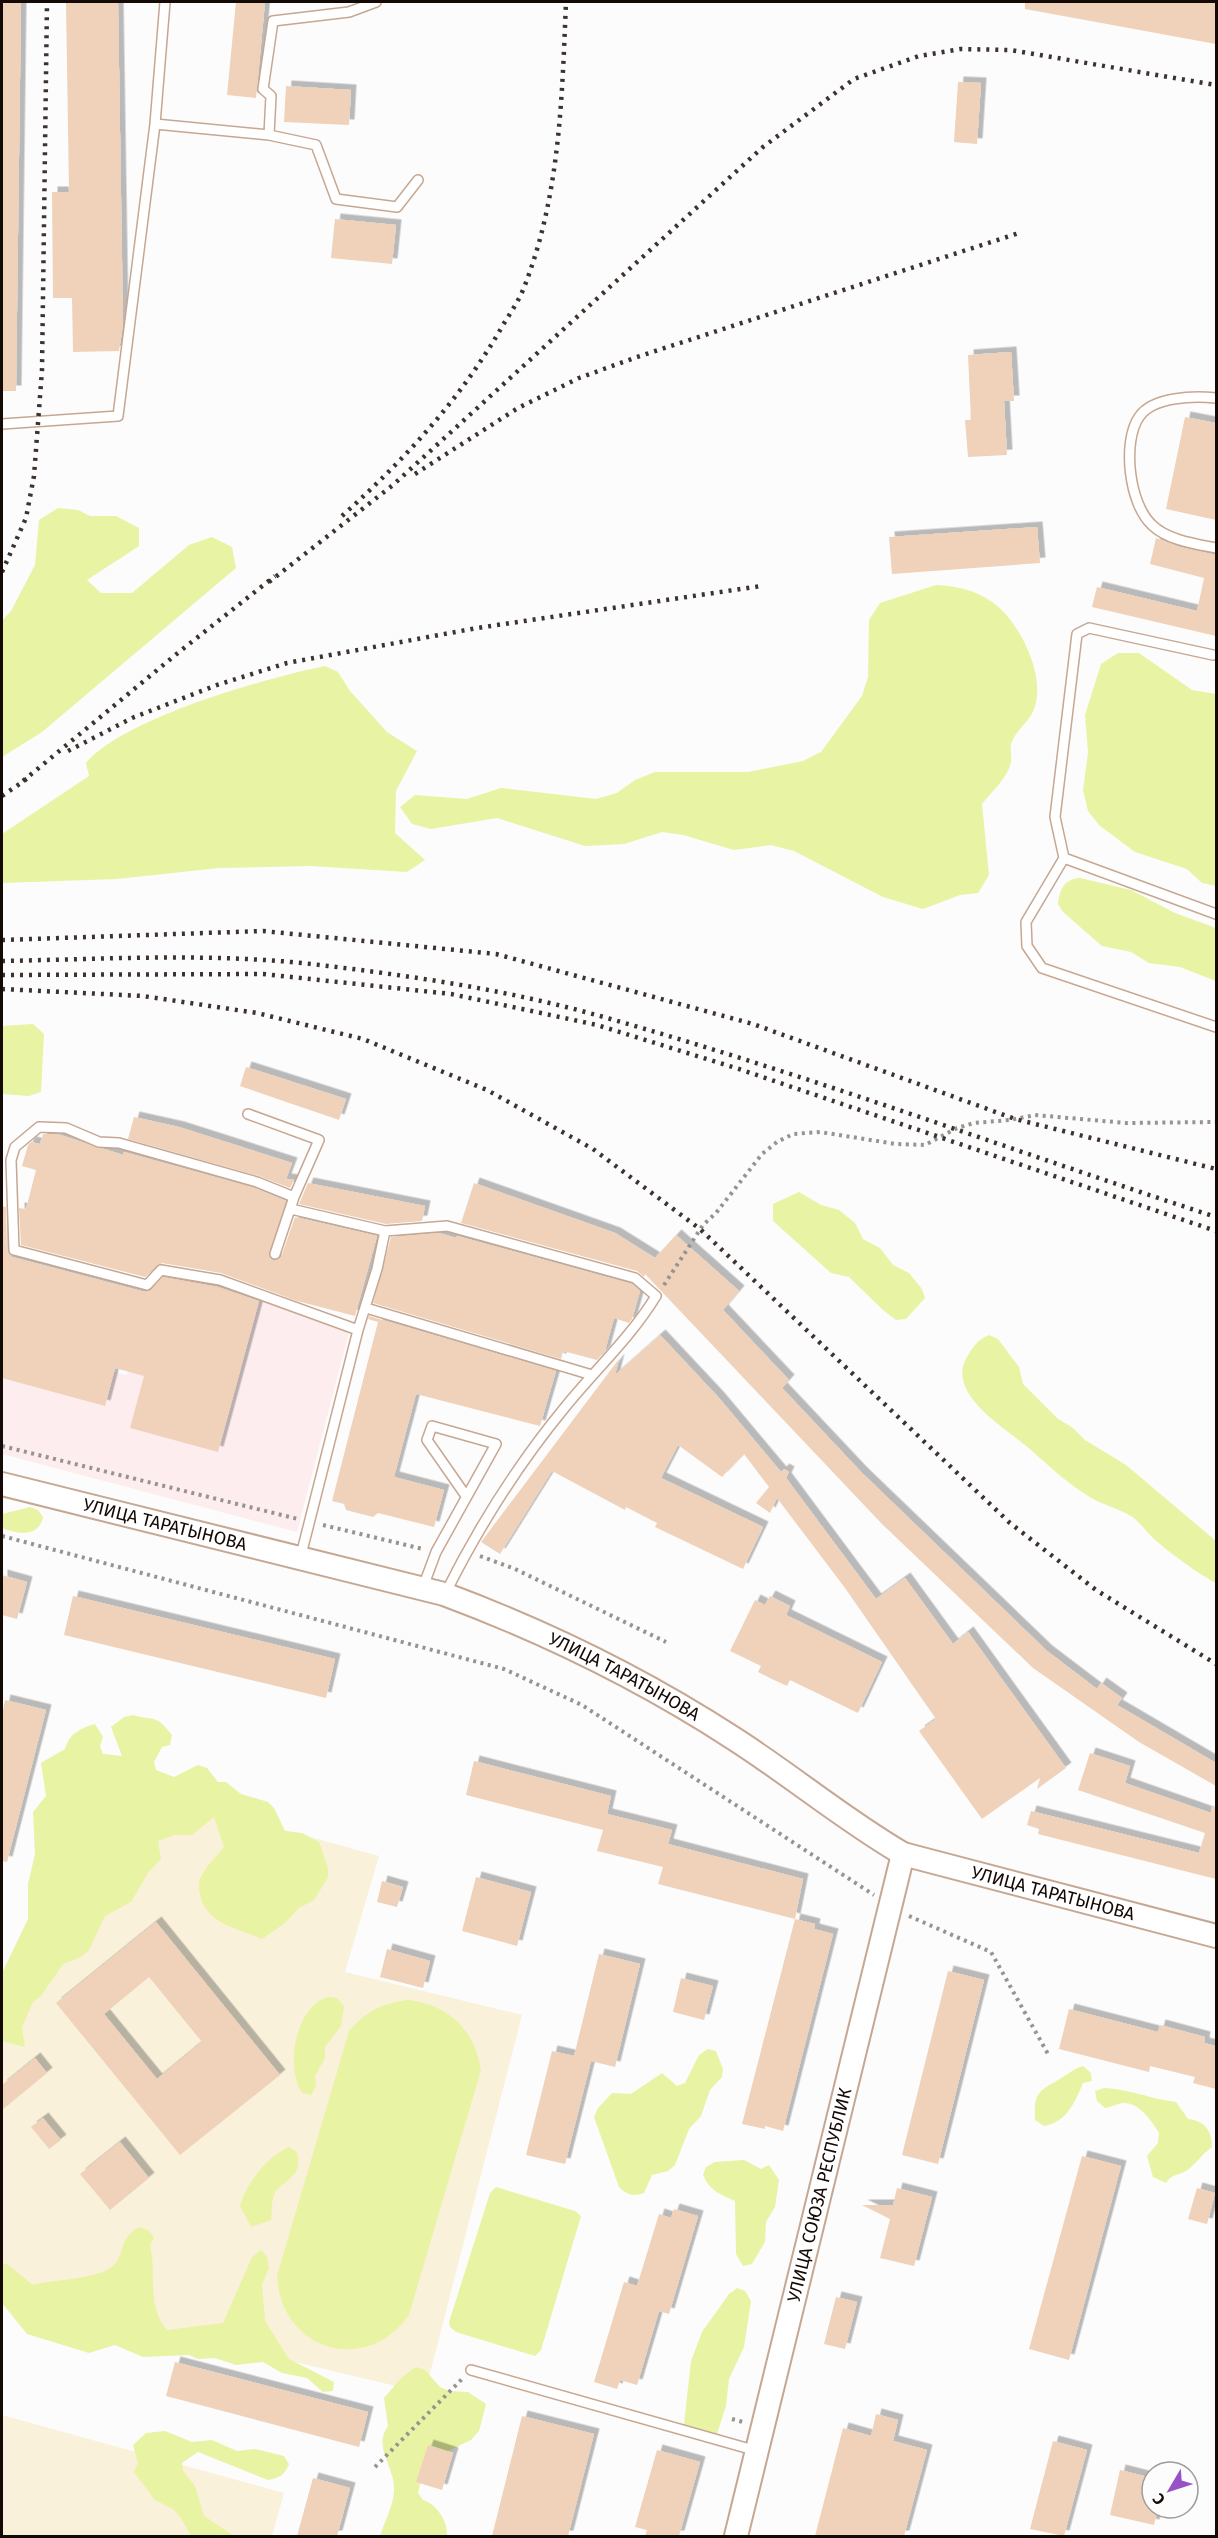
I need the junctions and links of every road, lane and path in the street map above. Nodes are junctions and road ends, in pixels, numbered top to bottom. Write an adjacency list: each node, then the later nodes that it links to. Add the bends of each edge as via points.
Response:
1 (165, 2): 3 (lane)
2 (376, 2): 4 (lane, via 349,12 273,21 263,89 271,96)
3 (155, 124): 4 (lane); 7 (lane, via 118,416)
4 (269, 135): 5 (lane, via 316,145 336,199 397,207)
5 (418, 180)
6 (1216, 398): 8 (lane, via 1189,395 1162,402 1139,416 1130,446 1135,498 1152,525 1170,536)
7 (2, 424)
8 (1216, 548)
9 (1213, 655): 10 (lane, via 1089,627 1077,634 1055,817)
10 (1064, 858): 11 (lane); 12 (lane, via 1026,922 1027,946 1042,968)
11 (1216, 914)
12 (1216, 1027)
13 (248, 1114): 15 (lane, via 319,1140)
14 (1216, 1122): 19 (path, via 1126,1123 1035,1114 957,1128 925,1145 820,1132 793,1134 762,1154 703,1225)
15 (294, 1197): 16 (lane); 21 (lane, via 256,1182 130,1146 99,1142 66,1128 39,1127 15,1148 11,1160 14,1250 147,1285 161,1270 220,1280)
16 (291, 1209): 17 (lane); 18 (lane)
17 (385, 1231): 19 (lane, via 447,1226 635,1278); 20 (lane)
18 (275, 1254)
19 (656, 1296): 22 (lane)
20 (366, 1308): 21 (lane); 22 (lane)
21 (358, 1330): 26 (lane)
22 (592, 1375): 28 (lane, via 522,1463)
23 (2, 1446): 26 (path)
24 (2, 1484): 30 (street, УЛИЦА ТАРАТЫНОВА)
25 (465, 1496): 25 (lane, via 496,1444 432,1426 427,1440); 29 (lane)
26 (309, 1522): 29 (path); 30 (lane)
27 (2, 1536): 34 (path, via 504,1669 582,1705)
28 (466, 1551): 31 (lane); 32 (path, via 515,1569)
29 (436, 1552): 31 (lane)
30 (300, 1559): 31 (street, УЛИЦА ТАРАТЫНОВА)
31 (433, 1592): 33 (street, УЛИЦА ТАРАТЫНОВА, via 544,1634 645,1684 744,1744)
32 (666, 1642)
33 (903, 1854): 34 (street, УЛИЦА СОЮЗА РЕСПУБЛИК); 35 (street, УЛИЦА ТАРАТЫНОВА)
34 (890, 1905): 36 (path, via 991,1952); 38 (street, УЛИЦА СОЮЗА РЕСПУБЛИК)
35 (1216, 1936)
36 (1048, 2054)
37 (471, 2370): 38 (lane); 39 (path)
38 (757, 2451): 40 (street, УЛИЦА СОЮЗА РЕСПУБЛИК)
39 (375, 2467)
40 (736, 2536)

